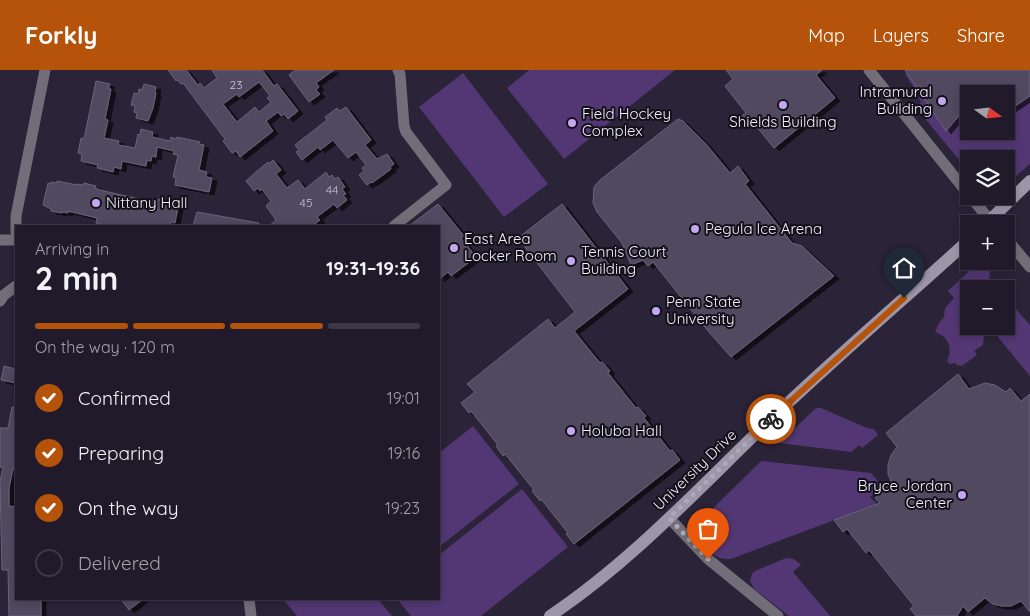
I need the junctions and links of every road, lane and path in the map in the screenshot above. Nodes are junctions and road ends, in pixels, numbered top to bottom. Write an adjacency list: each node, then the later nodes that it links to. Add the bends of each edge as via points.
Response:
1 (45, 70): 9 (street)
2 (398, 70): 10 (street, via 406,132 446,186)
3 (869, 70): 5 (street)
4 (1030, 181): 8 (main road)
5 (960, 185)
6 (976, 205): 7 (street)
7 (984, 215)
8 (997, 215)
9 (16, 225)
10 (395, 225)
11 (0, 240): 12 (street)
12 (15, 240)
13 (960, 248): 18 (main road, University Drive, via 798,393)
14 (1015, 249): 15 (street)
15 (1030, 267)
16 (15, 287): 17 (street)
17 (0, 301)
18 (669, 518): 21 (main road, University Drive, via 606,574); 22 (street, via 715,566)
19 (249, 600): 20 (street)
20 (251, 616)
21 (550, 616)
22 (778, 616)

